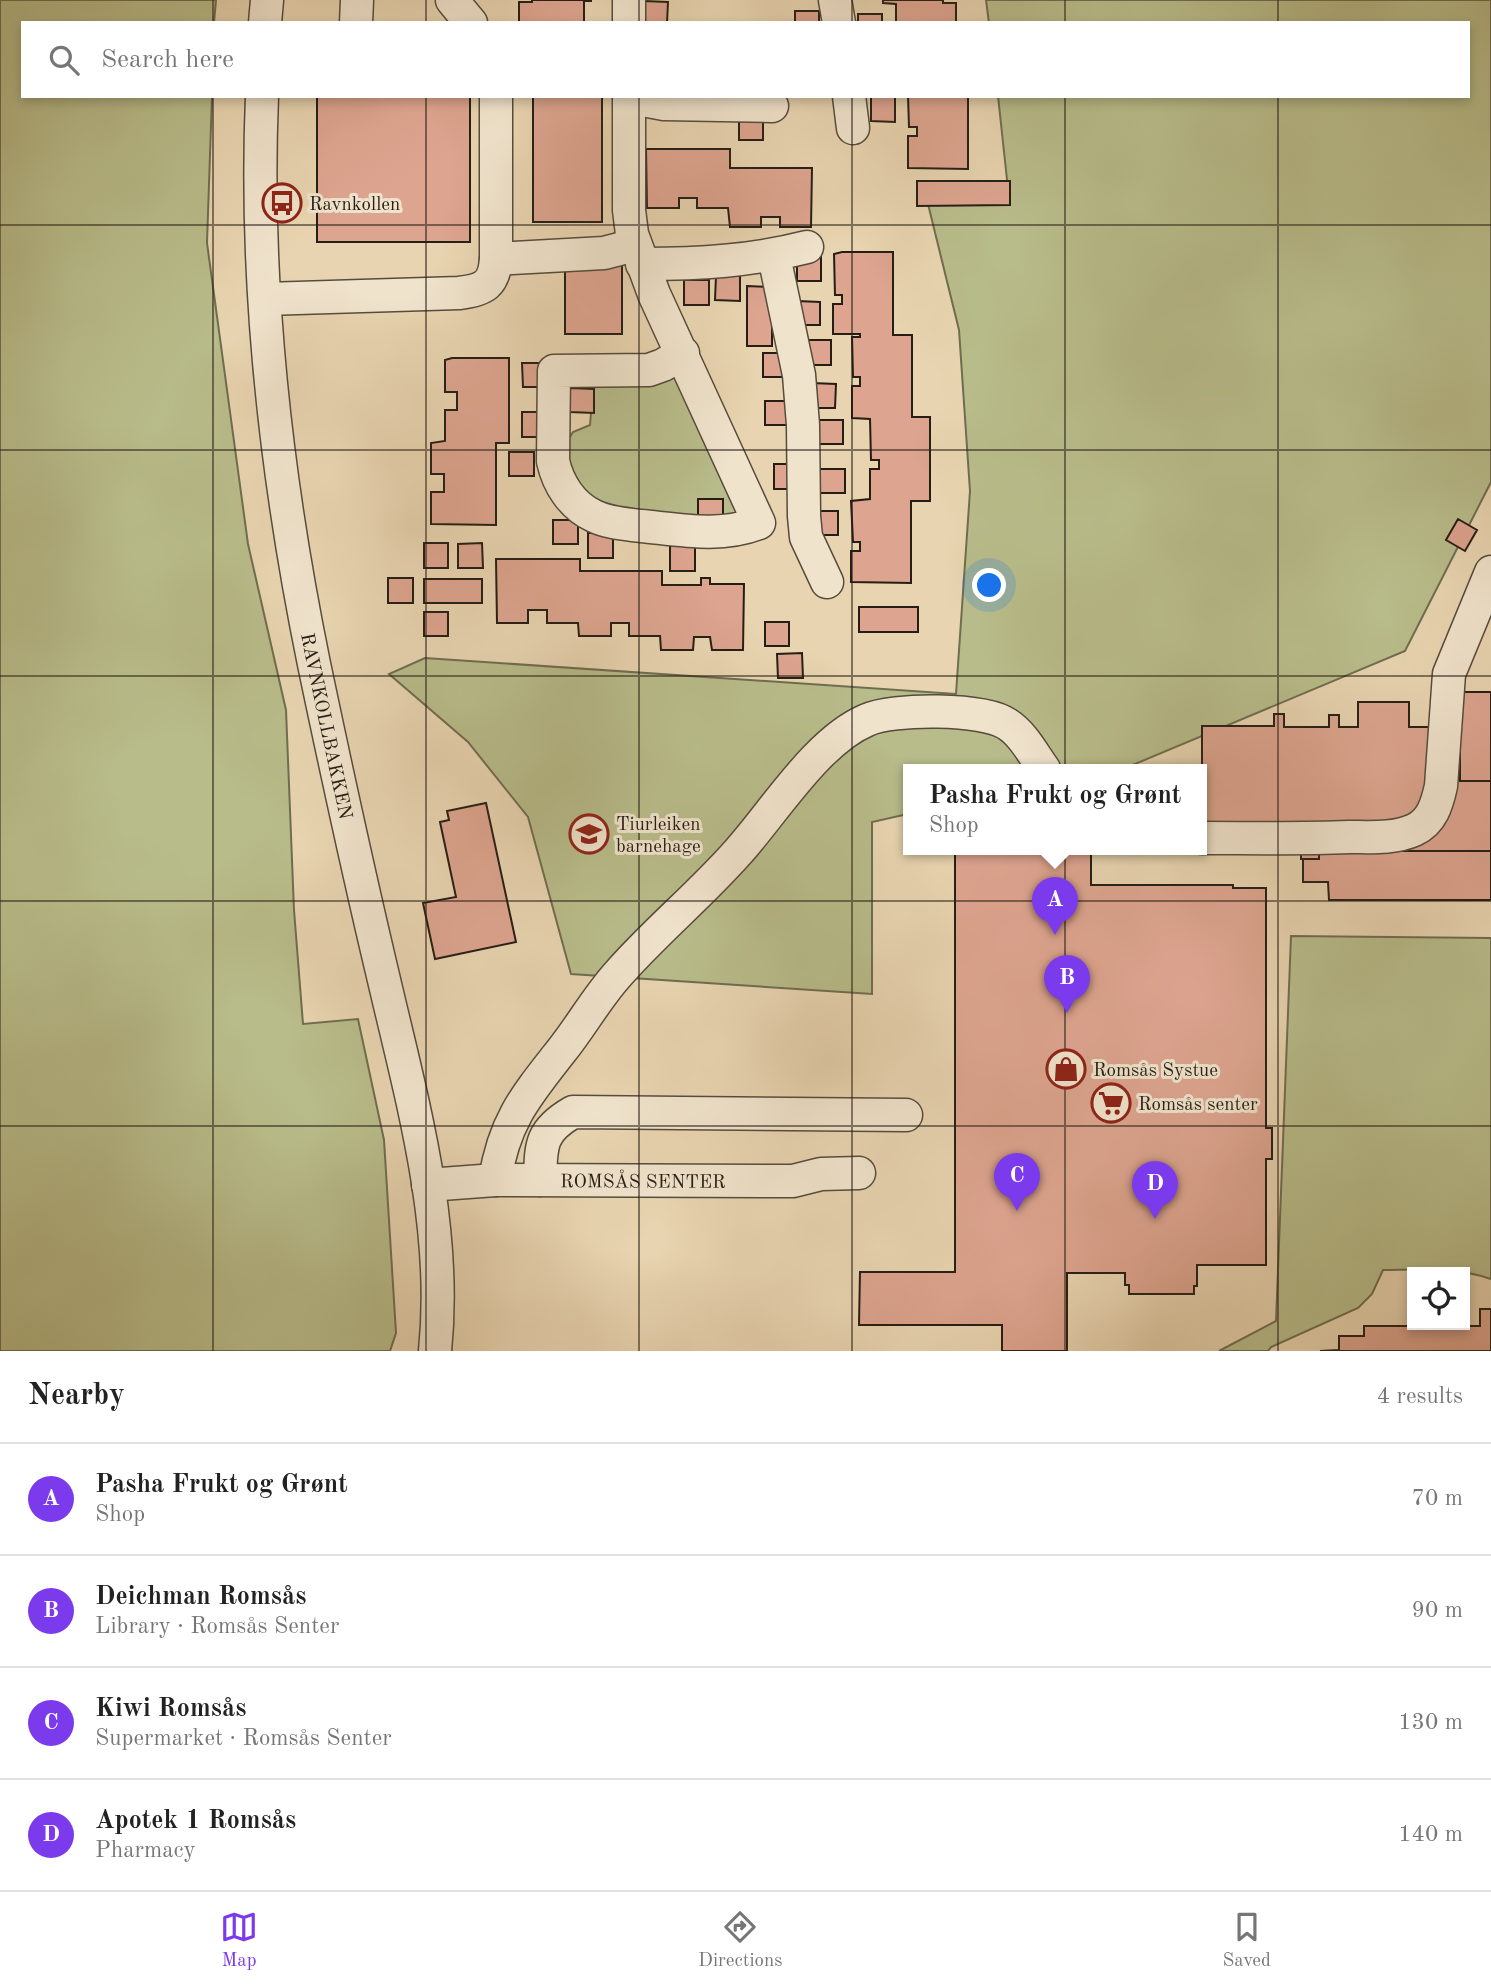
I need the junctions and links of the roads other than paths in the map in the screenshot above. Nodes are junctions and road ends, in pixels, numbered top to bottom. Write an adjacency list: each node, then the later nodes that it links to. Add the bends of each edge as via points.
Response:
1 (267, 0): 5 (street)
2 (356, 0): 6 (street)
3 (629, 0): 7 (street)
4 (835, 0): 8 (street)
5 (265, 21)
6 (356, 21)
7 (629, 21)
8 (839, 21)
9 (262, 98): 20 (street, RAVNKOLLBAKKEN)
10 (496, 98): 19 (street, via 485,153)
11 (629, 98): 17 (street, via 629,210)
12 (641, 98): 14 (street, via 664,104)
13 (849, 98): 15 (street)
14 (772, 106)
15 (853, 128)
16 (807, 247): 18 (street)
17 (639, 255): 18 (street, via 704,264); 19 (street); 21 (street)
18 (774, 256): 23 (street, via 799,375 806,537)
19 (496, 259): 20 (street, via 491,281 468,292)
20 (265, 299): 30 (street, RAVNKOLLBAKKEN, via 283,489 298,588)
21 (683, 353): 21 (street, via 649,370 554,371 556,475 575,502 611,522 701,533 744,529 759,523)
22 (1491, 572): 25 (street, via 1450,674 1441,786 1429,820 1397,836)
23 (827, 582)
24 (1040, 764): 28 (street, via 1013,729 987,715 892,713 874,716 849,730 601,994 527,1093 501,1149)
25 (1207, 838)
26 (906, 1115): 29 (street, via 573,1112 555,1122 545,1135)
27 (859, 1173): 29 (street, ROMSÅS SENTER, via 821,1174 793,1181)
28 (495, 1180): 29 (street, ROMSÅS SENTER); 30 (street, ROMSÅS SENTER)
29 (540, 1180)
30 (428, 1185): 31 (street, RAVNKOLLBAKKEN, via 438,1293)
31 (435, 1351)

